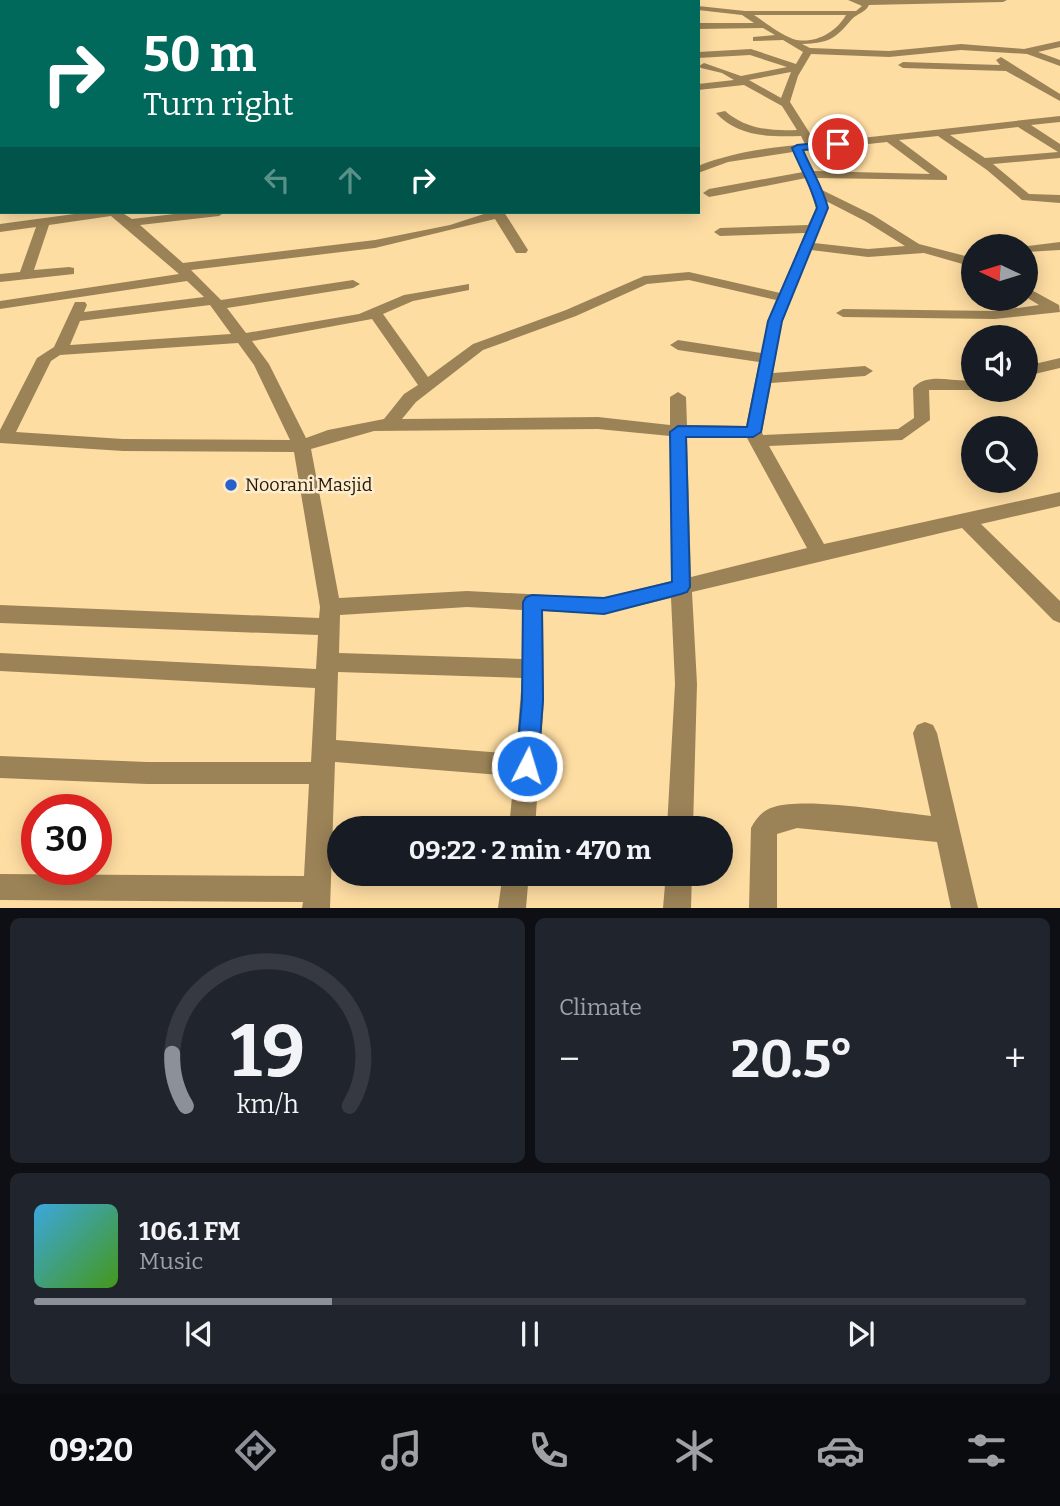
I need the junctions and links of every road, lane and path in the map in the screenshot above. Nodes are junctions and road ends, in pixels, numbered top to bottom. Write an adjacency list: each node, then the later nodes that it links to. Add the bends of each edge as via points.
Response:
1 (852, 0): 7 (street)
2 (1003, 0): 7 (street)
3 (731, 1): 4 (street)
4 (709, 2): 8 (street)
5 (799, 3): 6 (street)
6 (813, 3)
7 (864, 3): 9 (street)
8 (744, 13): 9 (street); 10 (street)
9 (858, 13): 13 (street, via 830,39)
10 (766, 25): 11 (street); 13 (street)
11 (700, 26)
12 (756, 39): 13 (street)
13 (786, 39): 17 (street); 19 (street)
14 (722, 41): 20 (street)
15 (1060, 44): 18 (street)
16 (990, 49): 17 (street, via 889,54); 18 (street); 27 (street)
17 (808, 51): 26 (street)
18 (1027, 51): 23 (street)
19 (763, 53): 20 (street); 21 (street); 26 (street)
20 (729, 54): 22 (street)
21 (782, 54)
22 (700, 55)
23 (1060, 63)
24 (903, 65): 27 (street)
25 (704, 66): 28 (street, via 719,67)
26 (798, 68): 28 (street); 31 (street)
27 (1009, 68): 30 (street)
28 (740, 80): 29 (street); 31 (street)
29 (700, 87)
30 (1060, 98)
31 (786, 104): 35 (street)
32 (721, 113): 35 (street, via 732,124 753,131)
33 (1060, 119): 34 (street)
34 (1021, 124): 36 (street); 39 (street)
35 (804, 133): 38 (street)
36 (942, 134): 37 (street); 41 (street)
37 (890, 139): 38 (street); 43 (street, via 943,178)
38 (804, 147): 42 (street, via 737,156); 43 (street)
39 (1060, 149)
40 (1060, 155): 41 (street)
41 (982, 162): 46 (street, via 1026,197)
42 (700, 169)
43 (808, 176): 44 (street); 45 (street)
44 (819, 192): 53 (street, via 822,208); 58 (street)
45 (709, 193)
46 (1060, 199)
47 (169, 214): 50 (street)
48 (495, 214): 64 (street, via 419,237)
49 (499, 214): 59 (street)
50 (119, 216): 51 (street); 64 (street)
51 (44, 222): 52 (street); 65 (street)
52 (0, 228)
53 (813, 229): 54 (street); 55 (street)
54 (720, 232)
55 (806, 246): 58 (street, via 869,253); 70 (street)
56 (1060, 246): 57 (street)
57 (1038, 247)
58 (924, 249): 61 (street)
59 (521, 250)
60 (961, 252): 61 (street)
61 (954, 256): 62 (street)
62 (961, 259)
63 (69, 271): 65 (street)
64 (185, 272): 69 (street); 72 (street)
65 (25, 276): 66 (street)
66 (0, 278)
67 (353, 284): 72 (street)
68 (464, 287): 75 (street, via 409,298)
69 (84, 293): 73 (street); 77 (street)
70 (785, 298): 81 (street); 86 (street, via 689,276 644,280 478,347)
71 (1038, 299): 74 (street)
72 (216, 303): 77 (street); 78 (street)
73 (0, 306)
74 (1057, 311): 76 (street)
75 (376, 313): 78 (street); 86 (street)
76 (843, 313)
77 (75, 317): 80 (street)
78 (242, 338): 80 (street); 93 (street, via 261,364)
79 (678, 345): 81 (street)
80 (60, 350): 91 (street, via 45,358)
81 (768, 359): 85 (street)
82 (1060, 363): 83 (street)
83 (1038, 368)
84 (865, 371): 85 (street)
85 (763, 379): 92 (street)
86 (426, 385): 89 (street)
87 (961, 388): 92 (street, via 946,382 921,388 922,420 902,434)
88 (678, 397): 90 (street)
89 (389, 424): 90 (street, via 598,423); 93 (street)
90 (678, 432): 92 (street); 97 (street)
91 (2, 437): 93 (street, via 123,445)
92 (756, 437): 96 (street)
93 (302, 446): 101 (street)
94 (1060, 499): 95 (street)
95 (966, 520): 96 (street); 100 (street)
96 (819, 553): 97 (street)
97 (681, 587): 98 (street, via 604,606); 110 (street, via 686,684)
98 (532, 602): 101 (street, via 467,599); 103 (street)
99 (0, 614): 101 (street)
100 (1060, 614)
101 (330, 617): 104 (street)
102 (0, 662): 104 (street)
103 (533, 669): 104 (street); 107 (street)
104 (328, 671): 106 (street)
105 (925, 733): 111 (street)
106 (323, 762): 107 (street); 108 (street, via 148,774); 115 (street)
107 (527, 766): 109 (street)
108 (0, 767)
109 (523, 816)
110 (680, 816)
111 (947, 830): 118 (street, via 797,816 775,819 764,828); 119 (street)
112 (515, 886): 116 (street)
113 (678, 886): 117 (street)
114 (0, 887): 115 (street)
115 (317, 898)
116 (512, 908)
117 (677, 908)
118 (763, 908)
119 (965, 908)

